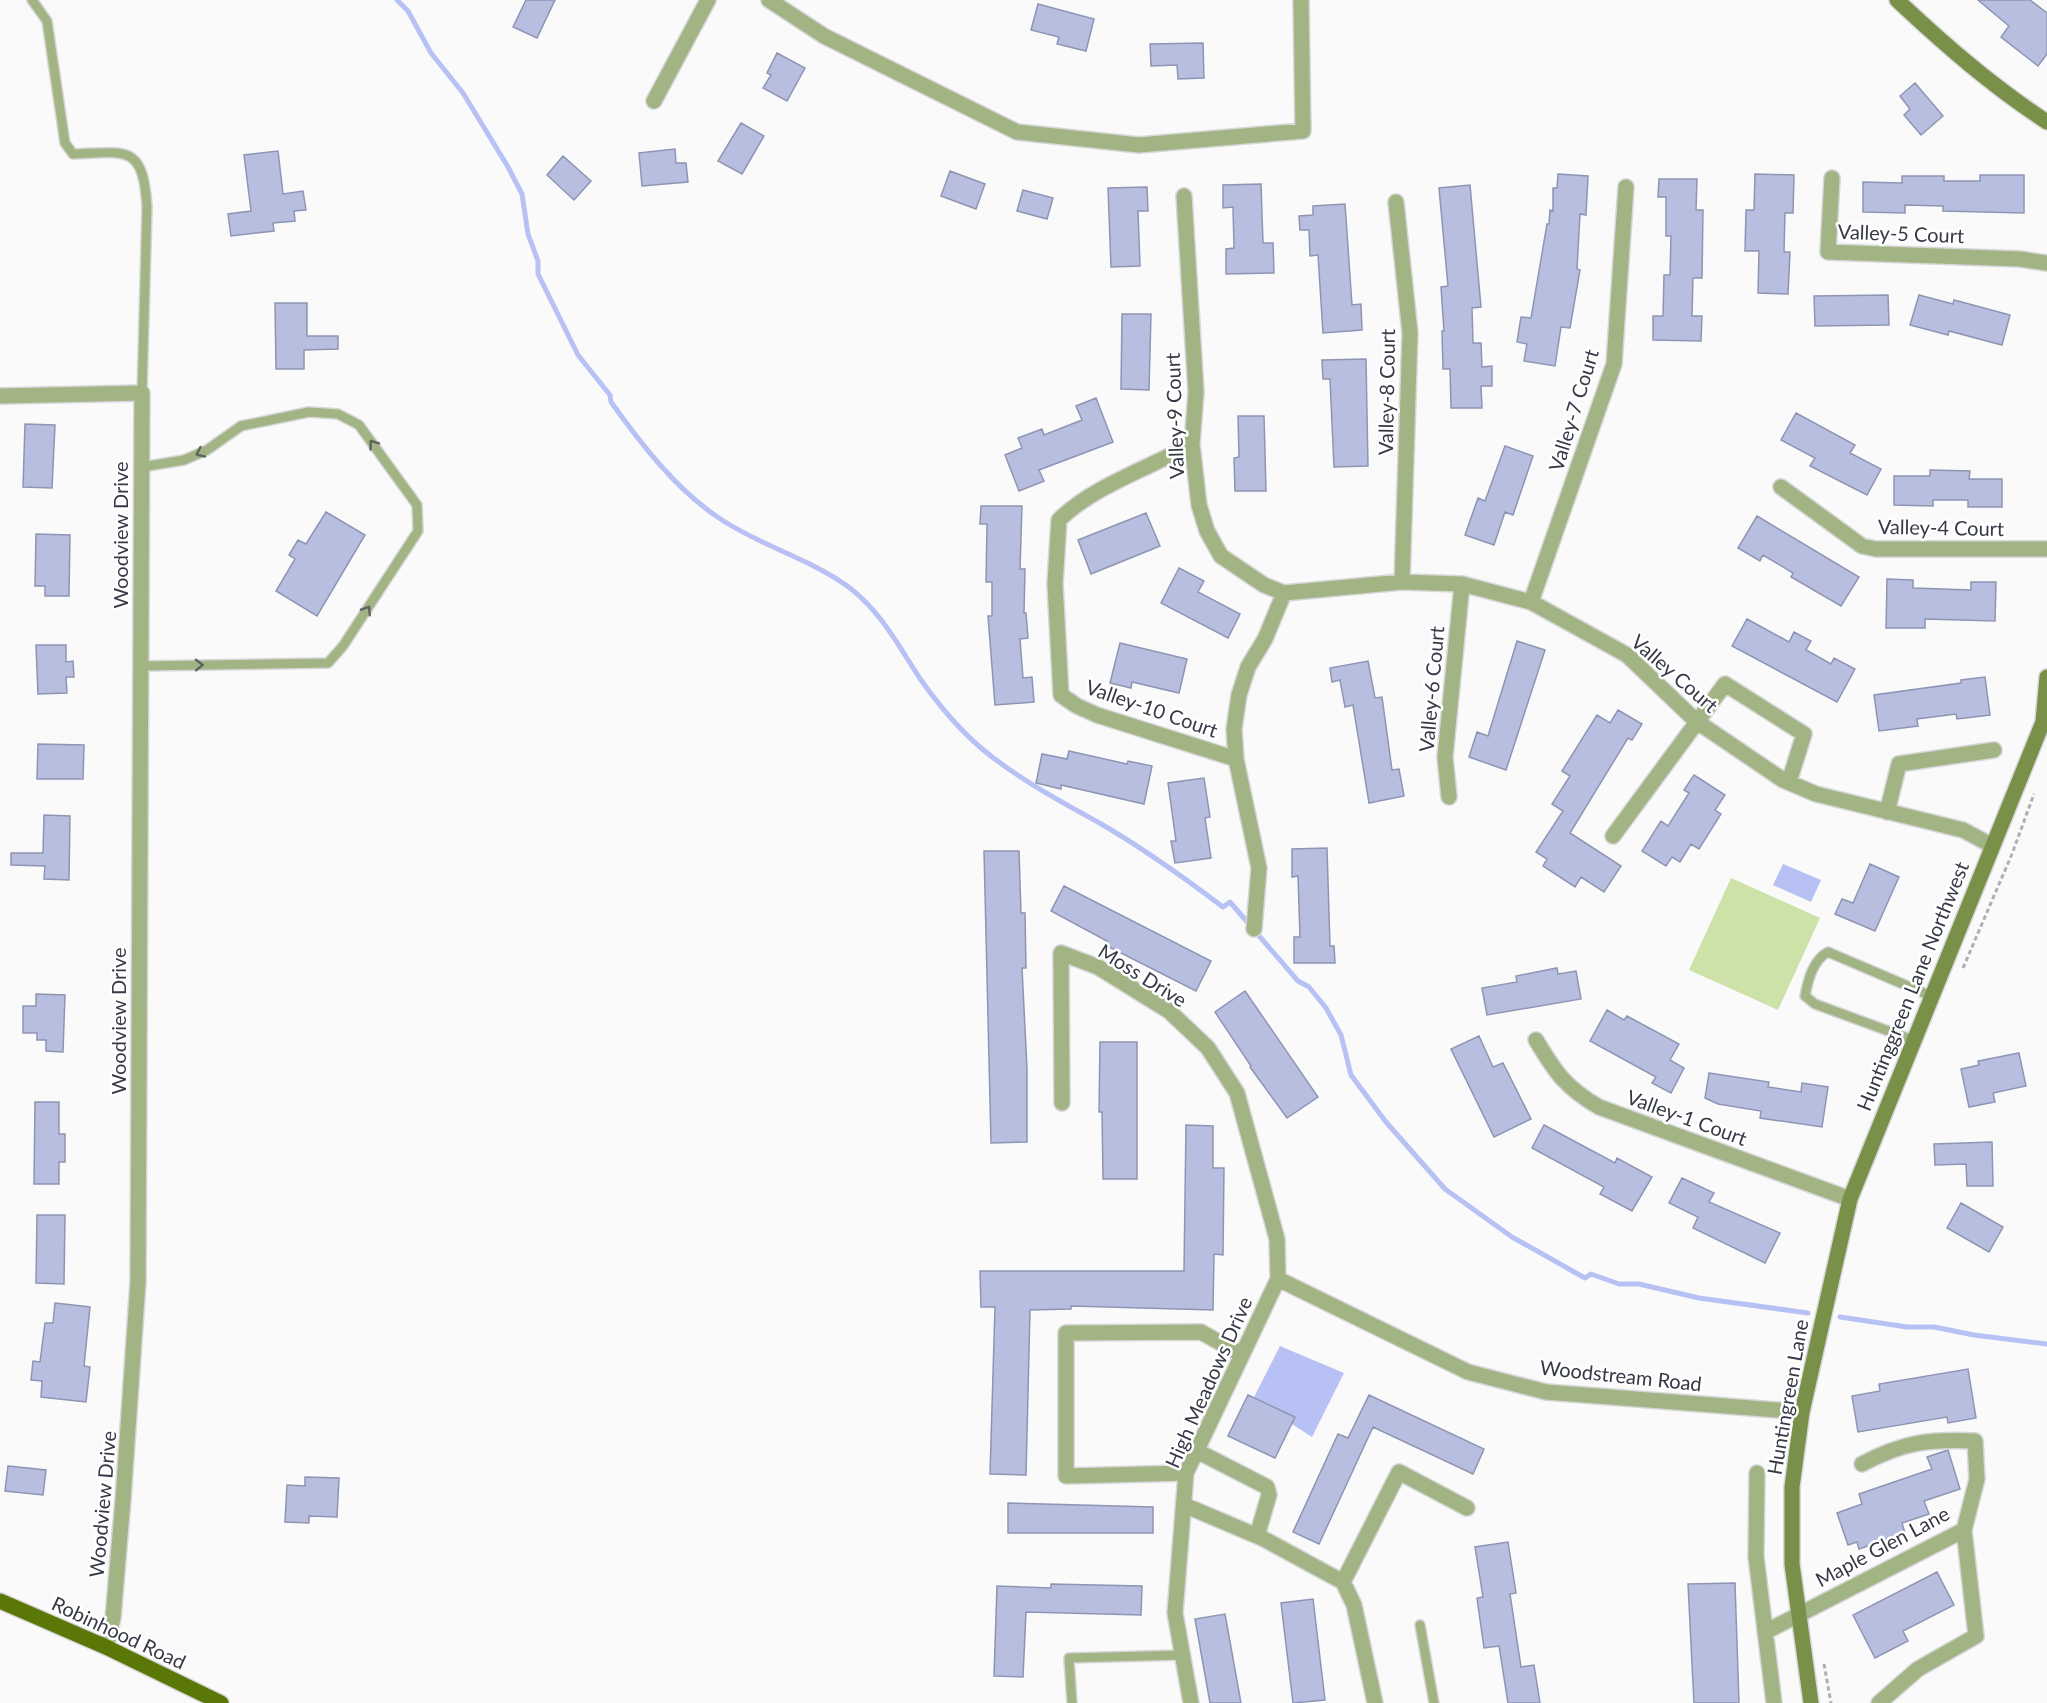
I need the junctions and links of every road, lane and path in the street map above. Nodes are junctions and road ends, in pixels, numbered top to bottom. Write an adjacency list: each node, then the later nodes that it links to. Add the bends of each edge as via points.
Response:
1 (32, 0): 13 (lane, via 47,21 65,143 73,154 122,153 134,159 145,176)
2 (708, 0): 6 (street)
3 (769, 0): 4 (street, via 824,36 1017,132 1139,146 1303,131)
4 (1301, 0)
5 (1897, 0): 7 (street, via 2000,92)
6 (654, 101)
7 (2047, 122)
8 (1832, 178): 12 (street, Valley-5 Court, via 1828,252)
9 (1626, 187): 22 (street, Valley-7 Court, via 1614,364)
10 (1184, 196): 15 (street, Valley-9 Court, via 1196,392)
11 (1396, 202): 19 (street, Valley-8 Court, via 1410,333)
12 (2047, 263)
13 (142, 393): 14 (street); 16 (street, Woodview Drive)
14 (0, 396)
15 (1192, 444): 21 (street, Valley-9 Court, via 1198,505 1221,556 1264,585); 27 (street, Valley-10 Court, via 1082,500 1059,520 1055,584 1061,695 1097,715)
16 (142, 467): 23 (street, Woodview Drive); 23 (lane, one-way to 16, via 328,663 418,531 417,506 359,425 338,414 309,412 241,426 207,450 184,460)
17 (1781, 487): 18 (street, Valley-4 Court, via 1869,548)
18 (2047, 549)
19 (1402, 582): 20 (street, Valley Court); 21 (street, Valley Court)
20 (1462, 584): 22 (street, Valley Court); 30 (street, Valley-6 Court, via 1445,757)
21 (1284, 593): 27 (street, Valley-10 Court, via 1265,639 1248,667 1239,695 1234,729)
22 (1531, 602): 25 (street, Valley Court, via 1627,655)
23 (141, 666): 58 (street, Woodview Drive, via 138,1282 113,1618)
24 (2047, 677): 33 (street, Huntinggreen Lane Northwest, via 2043,722)
25 (1696, 721): 28 (street, Valley Court); 28 (street, via 1725,684 1804,734); 32 (street)
26 (1994, 750): 31 (street, via 1899,764)
27 (1236, 759): 34 (street, Valley-10 Court, via 1259,868)
28 (1789, 782): 31 (street, Valley Court, via 1816,794)
29 (2035, 789): 35 (path)
30 (1449, 797)
31 (1887, 812): 33 (street, Valley Court, via 1964,830)
32 (1613, 836)
33 (1991, 845): 36 (street, Huntinggreen Lane Northwest)
34 (1254, 929)
35 (1961, 974)
36 (1930, 996): 38 (street, Huntinggreen Lane Northwest); 38 (lane, via 1828,952 1819,957 1807,985 1805,996 1815,1004)
37 (1536, 1040): 40 (street, Valley-1 Court, via 1557,1076 1599,1107)
38 (1913, 1040): 40 (street, Huntinggreen Lane Northwest)
39 (1062, 1103): 41 (street, Moss Drive, via 1061,953 1098,967 1169,1011 1208,1048 1237,1093 1277,1239)
40 (1850, 1199): 42 (street, Huntinggreen Lane Northwest)
41 (1278, 1279): 43 (street, High Meadows Drive); 44 (street, Woodstream Road, via 1468,1372 1546,1392)
42 (1824, 1314): 44 (street, Huntingreen Lane)
43 (1242, 1355): 45 (street, High Meadows Drive); 47 (street, via 1201,1332 1066,1333 1066,1476)
44 (1802, 1412): 55 (street, Huntingreen Lane, via 1792,1487 1792,1564)
45 (1197, 1451): 47 (street, High Meadows Drive); 52 (street, via 1267,1487 1269,1495)
46 (1862, 1464): 51 (street, Maple Glen Lane, via 1892,1448 1938,1439 1975,1441 1977,1479)
47 (1186, 1473): 49 (street, High Meadows Drive)
48 (1756, 1473): 57 (street, via 1756,1557)
49 (1184, 1505): 52 (street); 59 (street, High Meadows Drive, via 1175,1613)
50 (1467, 1508): 53 (street, via 1399,1472)
51 (1964, 1530): 55 (street, Maple Glen Lane); 69 (street, via 1976,1636 1918,1669)
52 (1257, 1536): 53 (street)
53 (1343, 1582): 64 (street, via 1354,1605)
54 (0, 1601): 58 (main road, Robinhood Road)
55 (1798, 1614): 57 (street, Maple Glen Lane); 67 (street, Huntingreen Lane)
56 (1420, 1625): 65 (lane)
57 (1765, 1632): 66 (street)
58 (106, 1647): 61 (main road, Robinhood Road)
59 (1184, 1655): 62 (lane, via 1069,1658); 63 (street, High Meadows Drive)
60 (1822, 1656): 68 (path)
61 (220, 1703)
62 (1072, 1703)
63 (1191, 1703)
64 (1375, 1703)
65 (1434, 1703)
66 (1774, 1703)
67 (1811, 1703)
68 (1831, 1703)
69 (1879, 1703)

